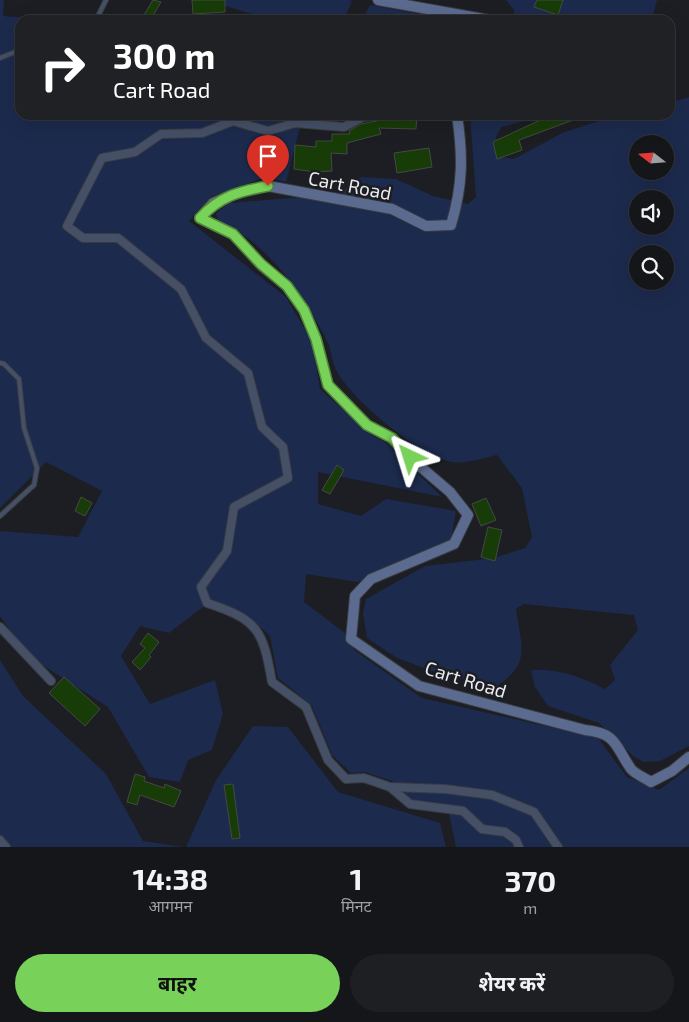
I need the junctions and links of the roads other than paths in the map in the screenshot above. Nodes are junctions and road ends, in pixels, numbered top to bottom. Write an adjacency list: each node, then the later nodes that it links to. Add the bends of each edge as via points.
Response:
1 (106, 0): 3 (lane)
2 (378, 0): 4 (main road)
3 (98, 15)
4 (455, 15)
5 (15, 52): 6 (lane)
6 (0, 58)
7 (357, 120): 14 (street, via 344,127 295,123 268,131 233,121 202,133 161,134 135,152 102,158 67,226 83,238 118,238 181,289 206,338 248,374 262,427 283,446 288,478 234,507 227,552 200,587 207,604 227,610 256,628 266,644 272,682 306,707 328,760 346,779 364,778)
8 (458, 120): 13 (main road, Cart Road, via 462,147 460,196 451,225 426,226 392,209 268,186 234,194 213,204 200,218 233,234 287,286 304,310 316,339 328,385 367,425 392,438 450,492 468,515 454,544 366,584 355,596 351,639 419,686 602,732 616,744 632,770 651,782 672,771)
9 (0, 363): 10 (lane, via 19,379 24,428 37,468 34,485)
10 (0, 516)
11 (0, 627): 12 (street)
12 (51, 680)
13 (689, 756)
14 (390, 787): 17 (street, via 410,804 463,811 482,829 505,832); 18 (street, via 492,795 534,812)
15 (0, 840): 16 (street)
16 (6, 847)
17 (519, 847)
18 (558, 847)

